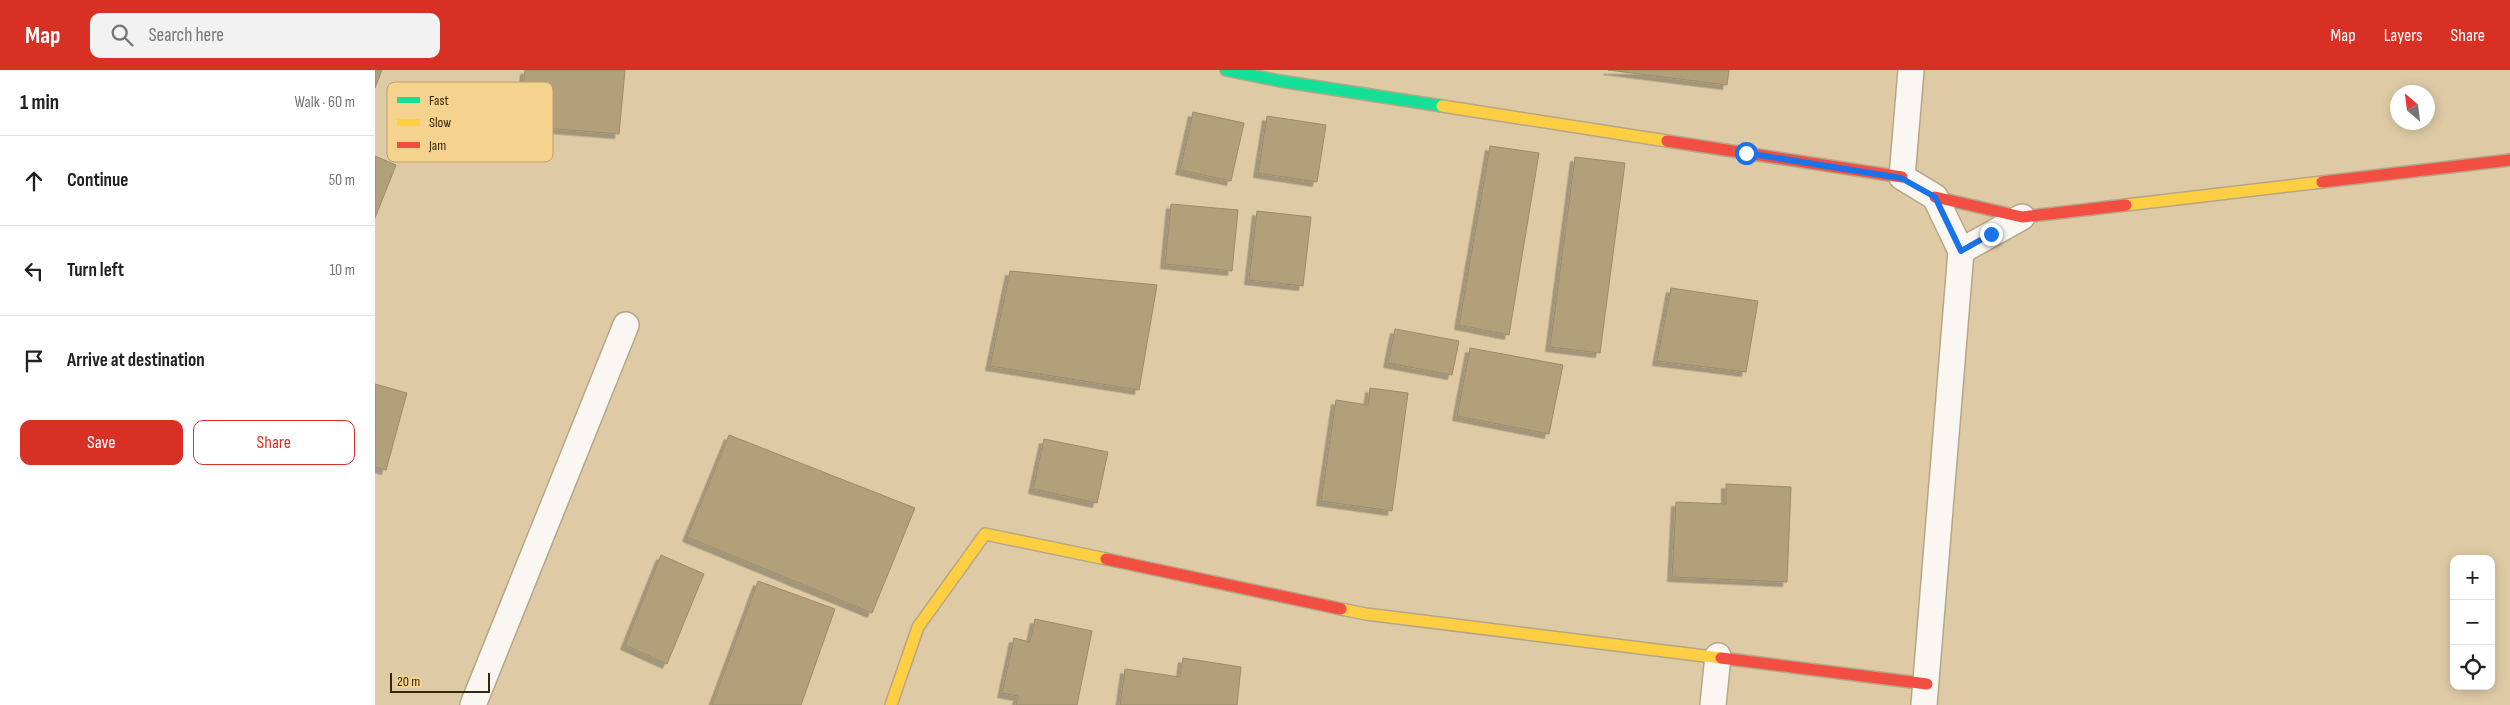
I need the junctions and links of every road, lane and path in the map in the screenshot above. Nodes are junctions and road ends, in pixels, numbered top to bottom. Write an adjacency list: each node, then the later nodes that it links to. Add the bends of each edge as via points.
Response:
1 (1226, 70): 4 (street)
2 (1911, 70): 4 (street)
3 (2510, 160): 6 (street)
4 (1901, 178): 5 (street)
5 (1935, 197): 6 (street); 7 (street)
6 (2021, 217): 7 (street)
7 (1961, 251): 10 (street)
8 (626, 325): 11 (street)
9 (1718, 656): 10 (street); 12 (street, via 1366,614 985,534 918,627); 13 (street)
10 (1926, 694)
11 (473, 705)
12 (891, 705)
13 (1713, 705)

